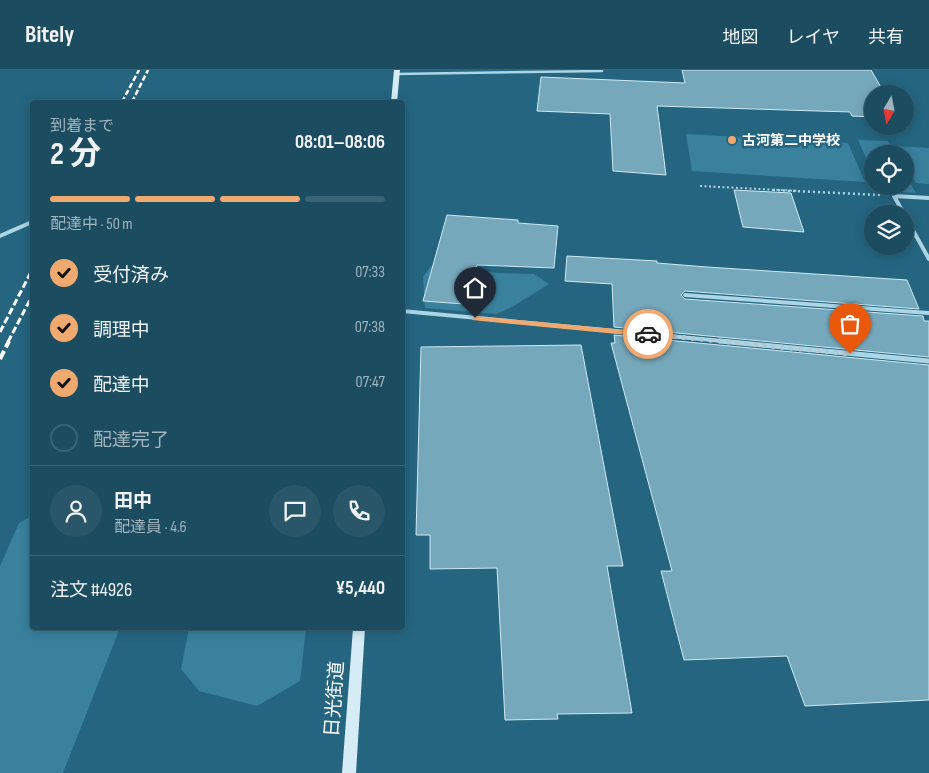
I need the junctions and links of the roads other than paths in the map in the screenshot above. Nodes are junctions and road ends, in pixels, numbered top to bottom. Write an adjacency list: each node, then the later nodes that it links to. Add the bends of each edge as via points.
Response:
1 (602, 70): 2 (lane)
2 (397, 72): 3 (main road)
3 (394, 100)
4 (929, 198): 5 (street, via 894,196)
5 (899, 205)
6 (30, 223): 8 (street)
7 (914, 233): 9 (street)
8 (0, 236)
9 (929, 259)
10 (684, 295): 12 (street)
11 (405, 311): 13 (street)
12 (929, 313)
13 (929, 361)
14 (359, 630): 15 (main road, 日光街道)
15 (349, 773)

